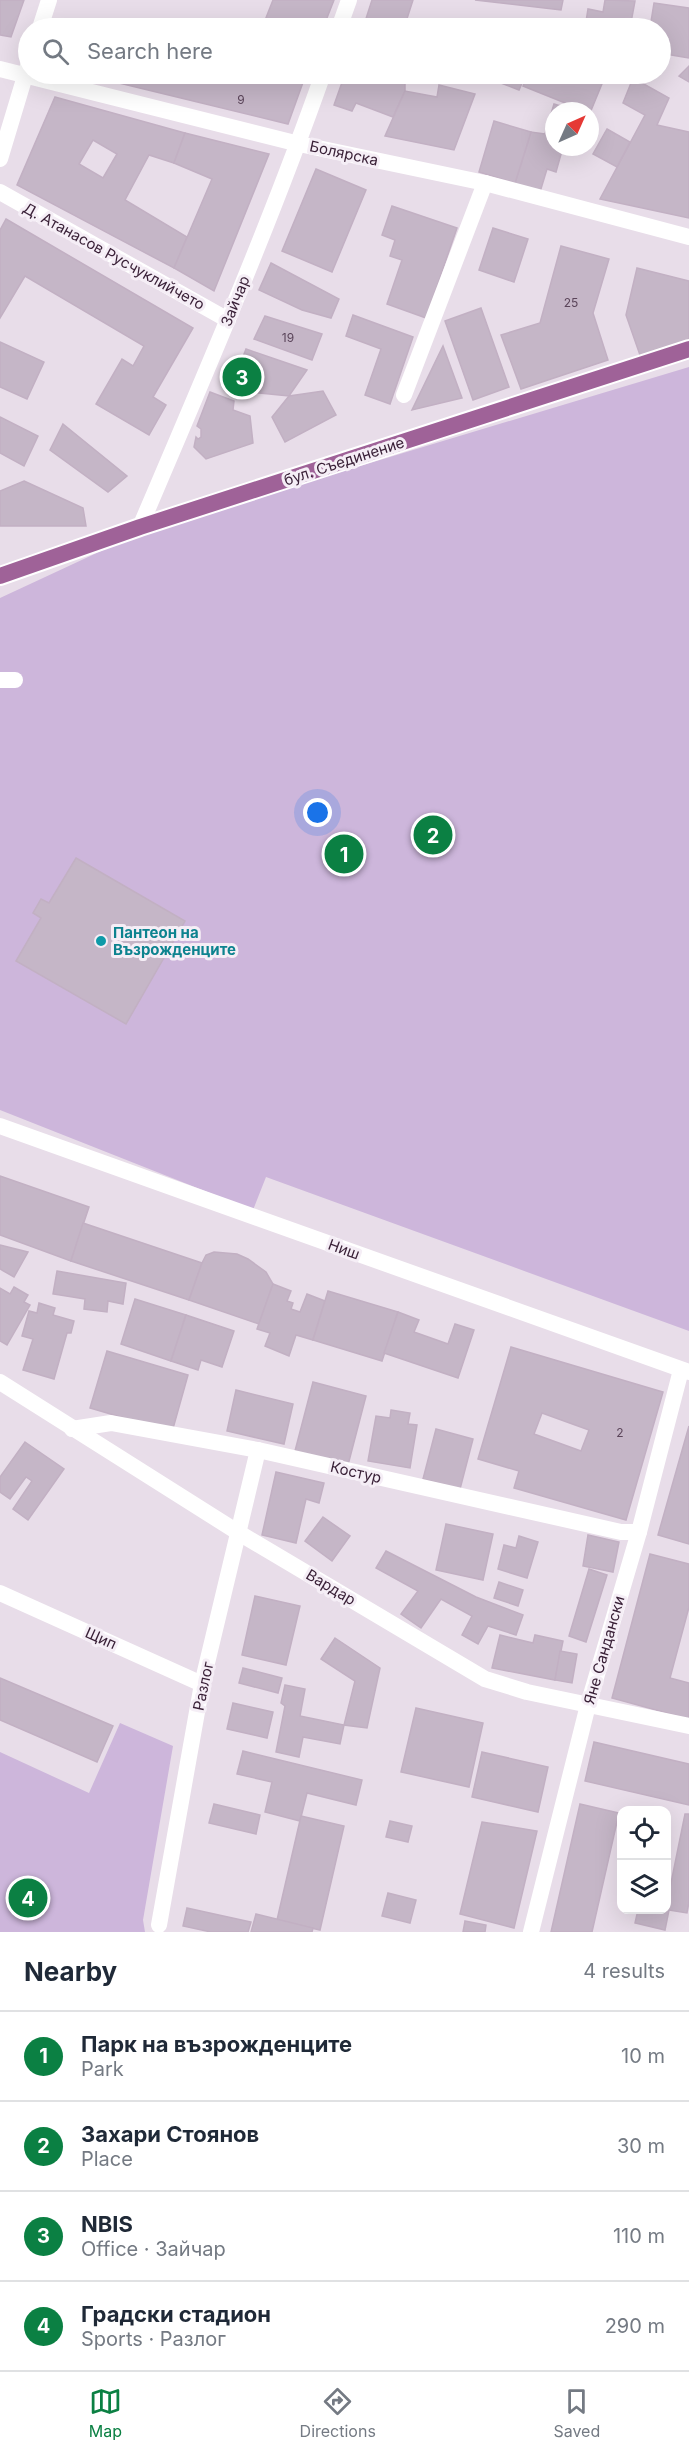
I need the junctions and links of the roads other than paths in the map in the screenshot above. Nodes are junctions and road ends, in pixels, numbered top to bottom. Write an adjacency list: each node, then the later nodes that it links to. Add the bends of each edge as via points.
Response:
1 (49, 0): 3 (street)
2 (349, 0): 4 (street)
3 (43, 18)
4 (343, 18)
5 (0, 69): 6 (street, Болярска)
6 (18, 70)
7 (23, 84): 11 (street)
8 (78, 84): 10 (street, Болярска)
9 (319, 84): 10 (street, Зайчар)
10 (298, 144): 12 (street, Болярска); 15 (street, Зайчар)
11 (0, 159)
12 (485, 183): 14 (street, Болярска); 17 (street)
13 (0, 192): 15 (street, Д. Атанасов Русчуклийчето)
14 (689, 237)
15 (228, 320): 18 (street, Зайчар)
16 (689, 349): 18 (main road, бул. Съединение)
17 (404, 395)
18 (140, 527): 19 (main road, бул. Съединение)
19 (0, 576)
20 (0, 1126): 21 (street, Ниш)
21 (685, 1371): 25 (street, Яне Сандански)
22 (0, 1382): 23 (street, Вардар)
23 (72, 1429): 24 (street, Костур, via 111,1424); 26 (street, Вардар)
24 (258, 1450): 25 (street, Костур, via 621,1532); 26 (street, Разлог)
25 (639, 1532): 29 (street, Яне Сандански)
26 (239, 1533): 28 (street, Разлог); 29 (street, Вардар, via 485,1679)
27 (0, 1593): 28 (street, Щип)
28 (202, 1684): 31 (street, Разлог)
29 (588, 1705): 30 (street, Вардар); 32 (street, Яне Сандански)
30 (689, 1726)
31 (159, 1925)
32 (531, 1932)

